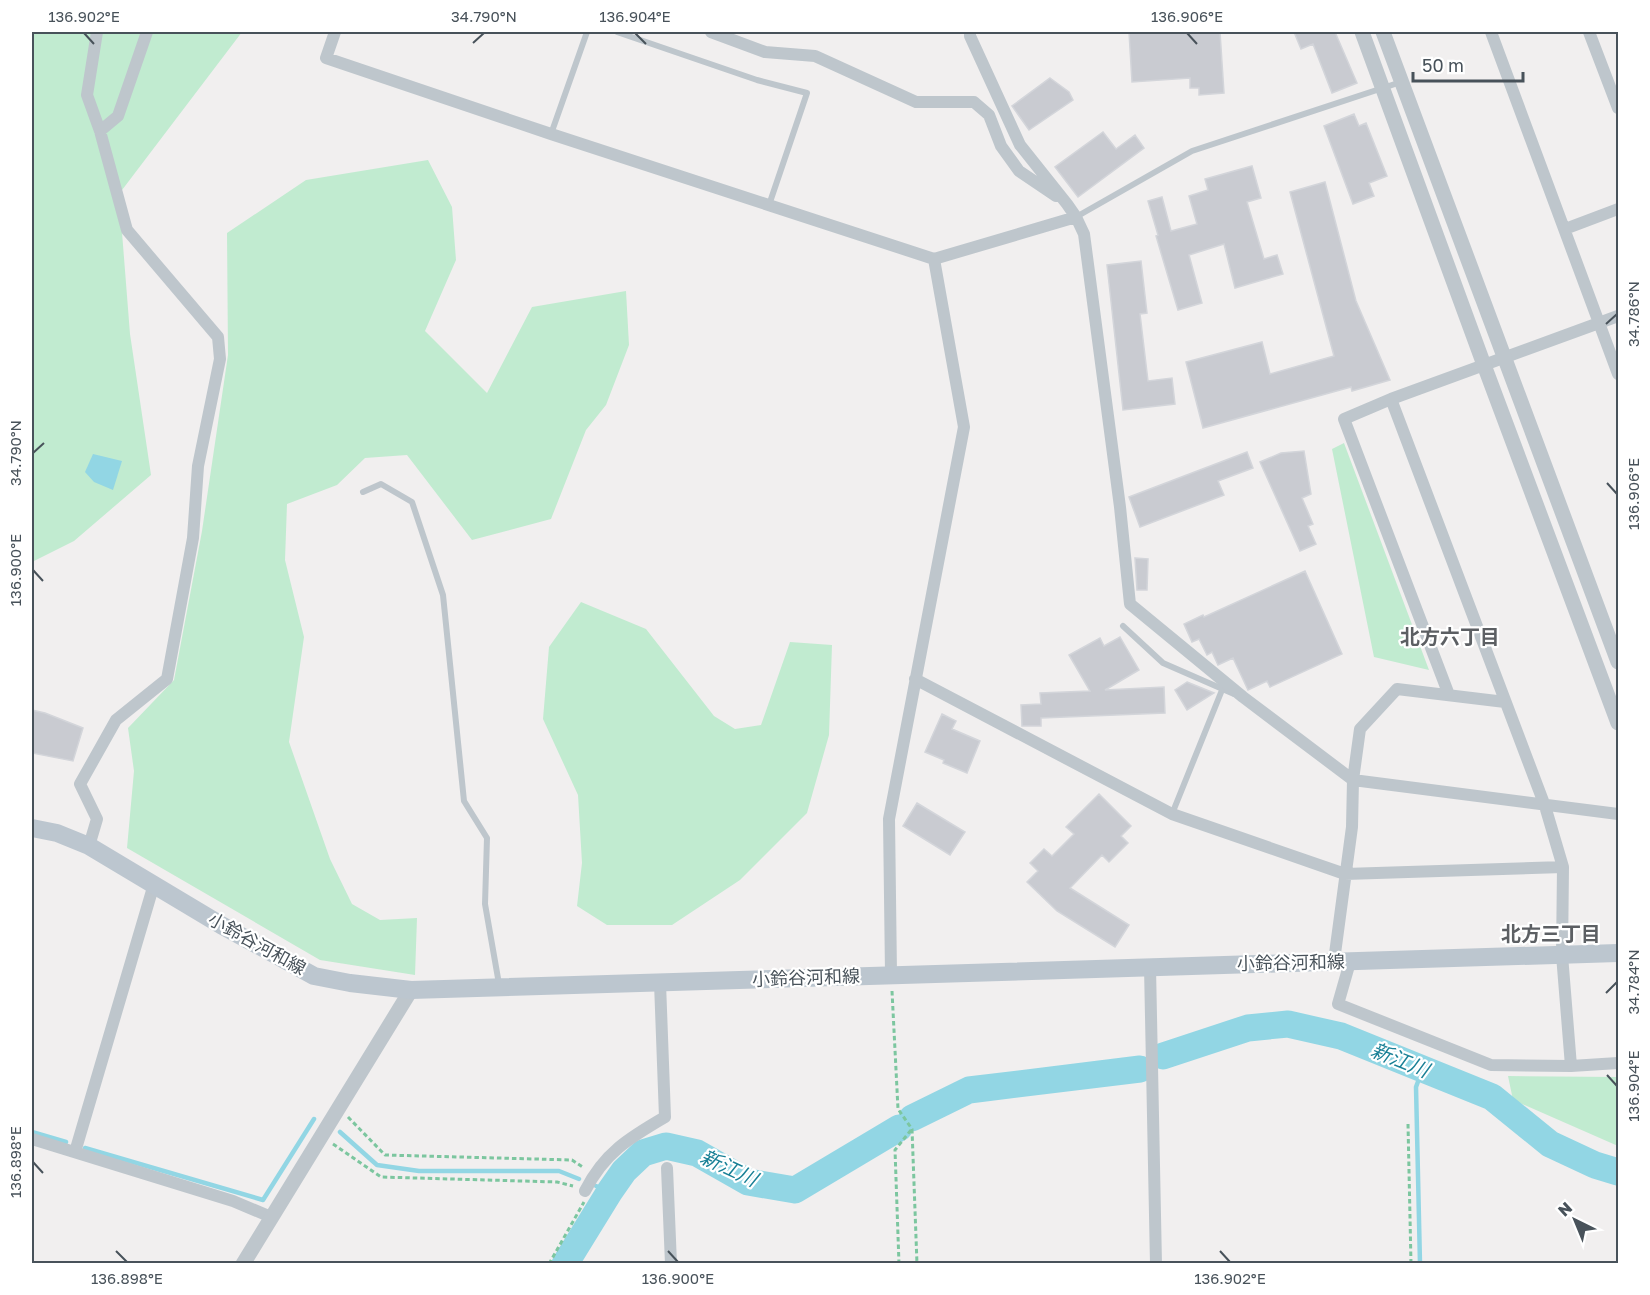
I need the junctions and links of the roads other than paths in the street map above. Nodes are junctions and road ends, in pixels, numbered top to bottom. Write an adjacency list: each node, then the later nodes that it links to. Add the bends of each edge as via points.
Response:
1 (96, 32): 15 (street, via 87,95)
2 (147, 32): 15 (street, via 118,116)
3 (335, 32): 16 (street, via 327,58)
4 (588, 32): 16 (lane)
5 (616, 32): 18 (lane, via 807,93)
6 (711, 32): 17 (street, via 765,52 815,56 916,102 974,102 989,115 1001,146 1019,171)
7 (970, 32): 17 (street, via 1020,145)
8 (1362, 32): 13 (street)
9 (1383, 32): 12 (street)
10 (1491, 32): 21 (street)
11 (1589, 32): 14 (street)
12 (1402, 82): 13 (lane); 25 (street)
13 (1383, 88): 20 (lane, via 1192,151); 26 (street)
14 (1618, 108)
15 (100, 131): 43 (street, via 127,230 218,337 220,359 198,466 193,538 166,679 116,720 80,784 97,819)
16 (551, 135): 18 (street)
17 (1067, 204): 20 (street)
18 (769, 205): 22 (street)
19 (1618, 209): 21 (street)
20 (1076, 217): 22 (street); 35 (street, via 1084,234 1130,604)
21 (1565, 229): 24 (street)
22 (934, 259): 32 (street, via 964,427)
23 (1618, 316): 24 (street)
24 (1600, 323): 25 (street); 27 (street)
25 (1505, 358): 26 (street); 31 (street)
26 (1484, 365): 28 (street); 37 (street)
27 (1618, 374)
28 (1391, 399): 34 (street, via 1344,419); 36 (street)
29 (363, 492): 53 (lane, via 381,484 412,502 443,595 464,801 487,838 485,904)
30 (1123, 626): 33 (lane, via 1163,663)
31 (1618, 662)
32 (915, 679): 40 (street); 51 (street, via 889,819)
33 (1222, 690): 35 (lane); 40 (lane)
34 (1449, 695): 36 (street); 38 (street, via 1397,689 1360,729)
35 (1243, 697): 38 (street)
36 (1505, 702): 39 (street)
37 (1618, 723)
38 (1353, 780): 39 (street); 45 (street)
39 (1545, 806): 41 (street); 44 (street)
40 (1172, 814): 45 (street)
41 (1618, 814)
42 (32, 828): 43 (main road, 小鈴谷河和線)
43 (89, 846): 46 (main road, 小鈴谷河和線)
44 (1563, 867): 45 (street); 48 (street)
45 (1345, 874): 49 (street)
46 (154, 884): 54 (main road, 小鈴谷河和線, via 314,976); 58 (street)
47 (1618, 953): 48 (main road, 小鈴谷河和線)
48 (1562, 955): 49 (main road, 小鈴谷河和線); 56 (street)
49 (1342, 962): 50 (main road, 小鈴谷河和線); 56 (street, via 1338,1004 1491,1065)
50 (1150, 967): 51 (main road, 小鈴谷河和線); 64 (street)
51 (891, 974): 52 (main road, 小鈴谷河和線)
52 (660, 983): 53 (main road, 小鈴谷河和線); 60 (street, via 665,1117 626,1140 594,1173)
53 (500, 988): 54 (main road, 小鈴谷河和線)
54 (411, 990): 61 (street)
55 (1618, 1063): 56 (street)
56 (1572, 1066)
57 (32, 1139): 58 (street)
58 (75, 1152): 61 (street)
59 (667, 1168): 63 (street)
60 (585, 1191)
61 (271, 1217): 62 (street)
62 (243, 1263)
63 (671, 1263)
64 (1156, 1263)

